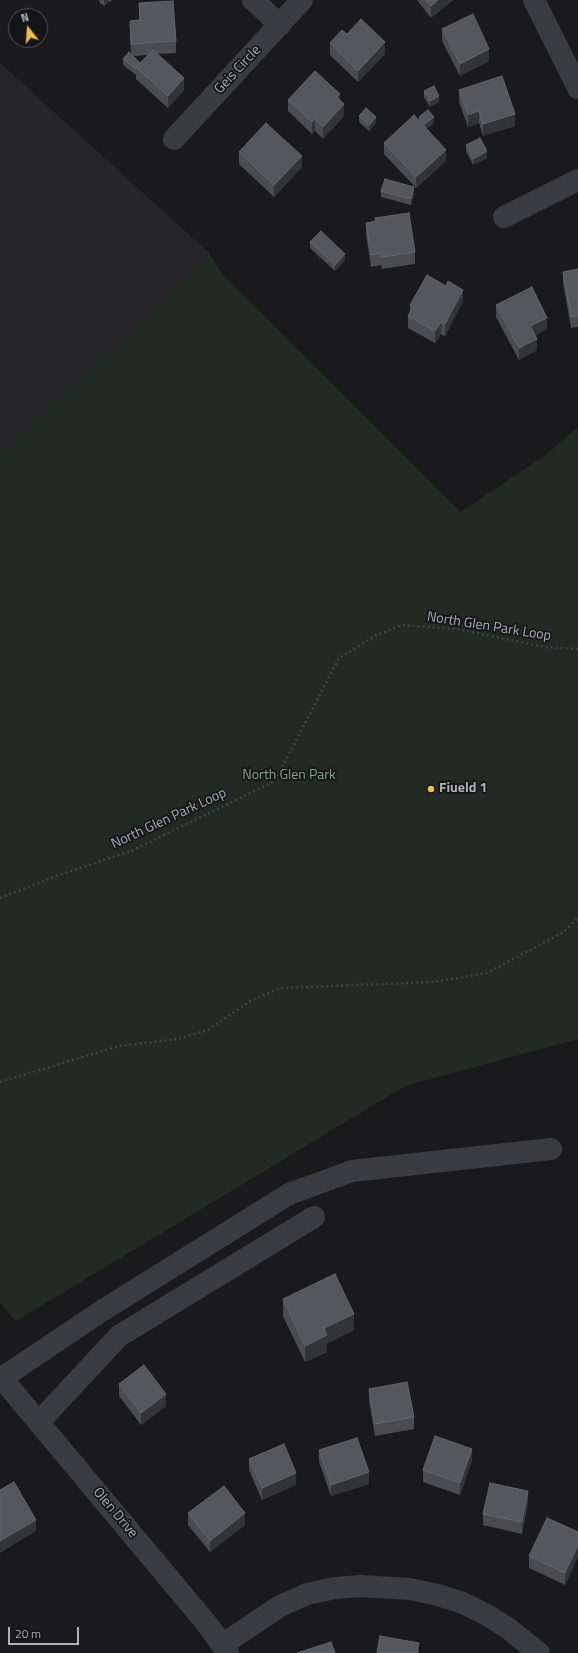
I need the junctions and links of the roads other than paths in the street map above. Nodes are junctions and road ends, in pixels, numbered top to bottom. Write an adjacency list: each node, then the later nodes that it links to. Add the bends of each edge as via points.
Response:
1 (253, 0): 4 (street)
2 (302, 0): 4 (street, Geis Circle)
3 (534, 0): 5 (street)
4 (280, 25): 6 (street, Geis Circle)
5 (578, 88)
6 (174, 140)
7 (578, 180): 8 (street)
8 (504, 217)
9 (551, 1149): 11 (street, via 352,1170 289,1194)
10 (314, 1217): 12 (street, via 119,1336)
11 (1, 1377): 12 (street, Olen Drive)
12 (39, 1422): 13 (street, Olen Drive)
13 (225, 1649): 14 (street, via 280,1606 307,1594 360,1586 410,1589 463,1603 509,1629)
14 (539, 1653)

